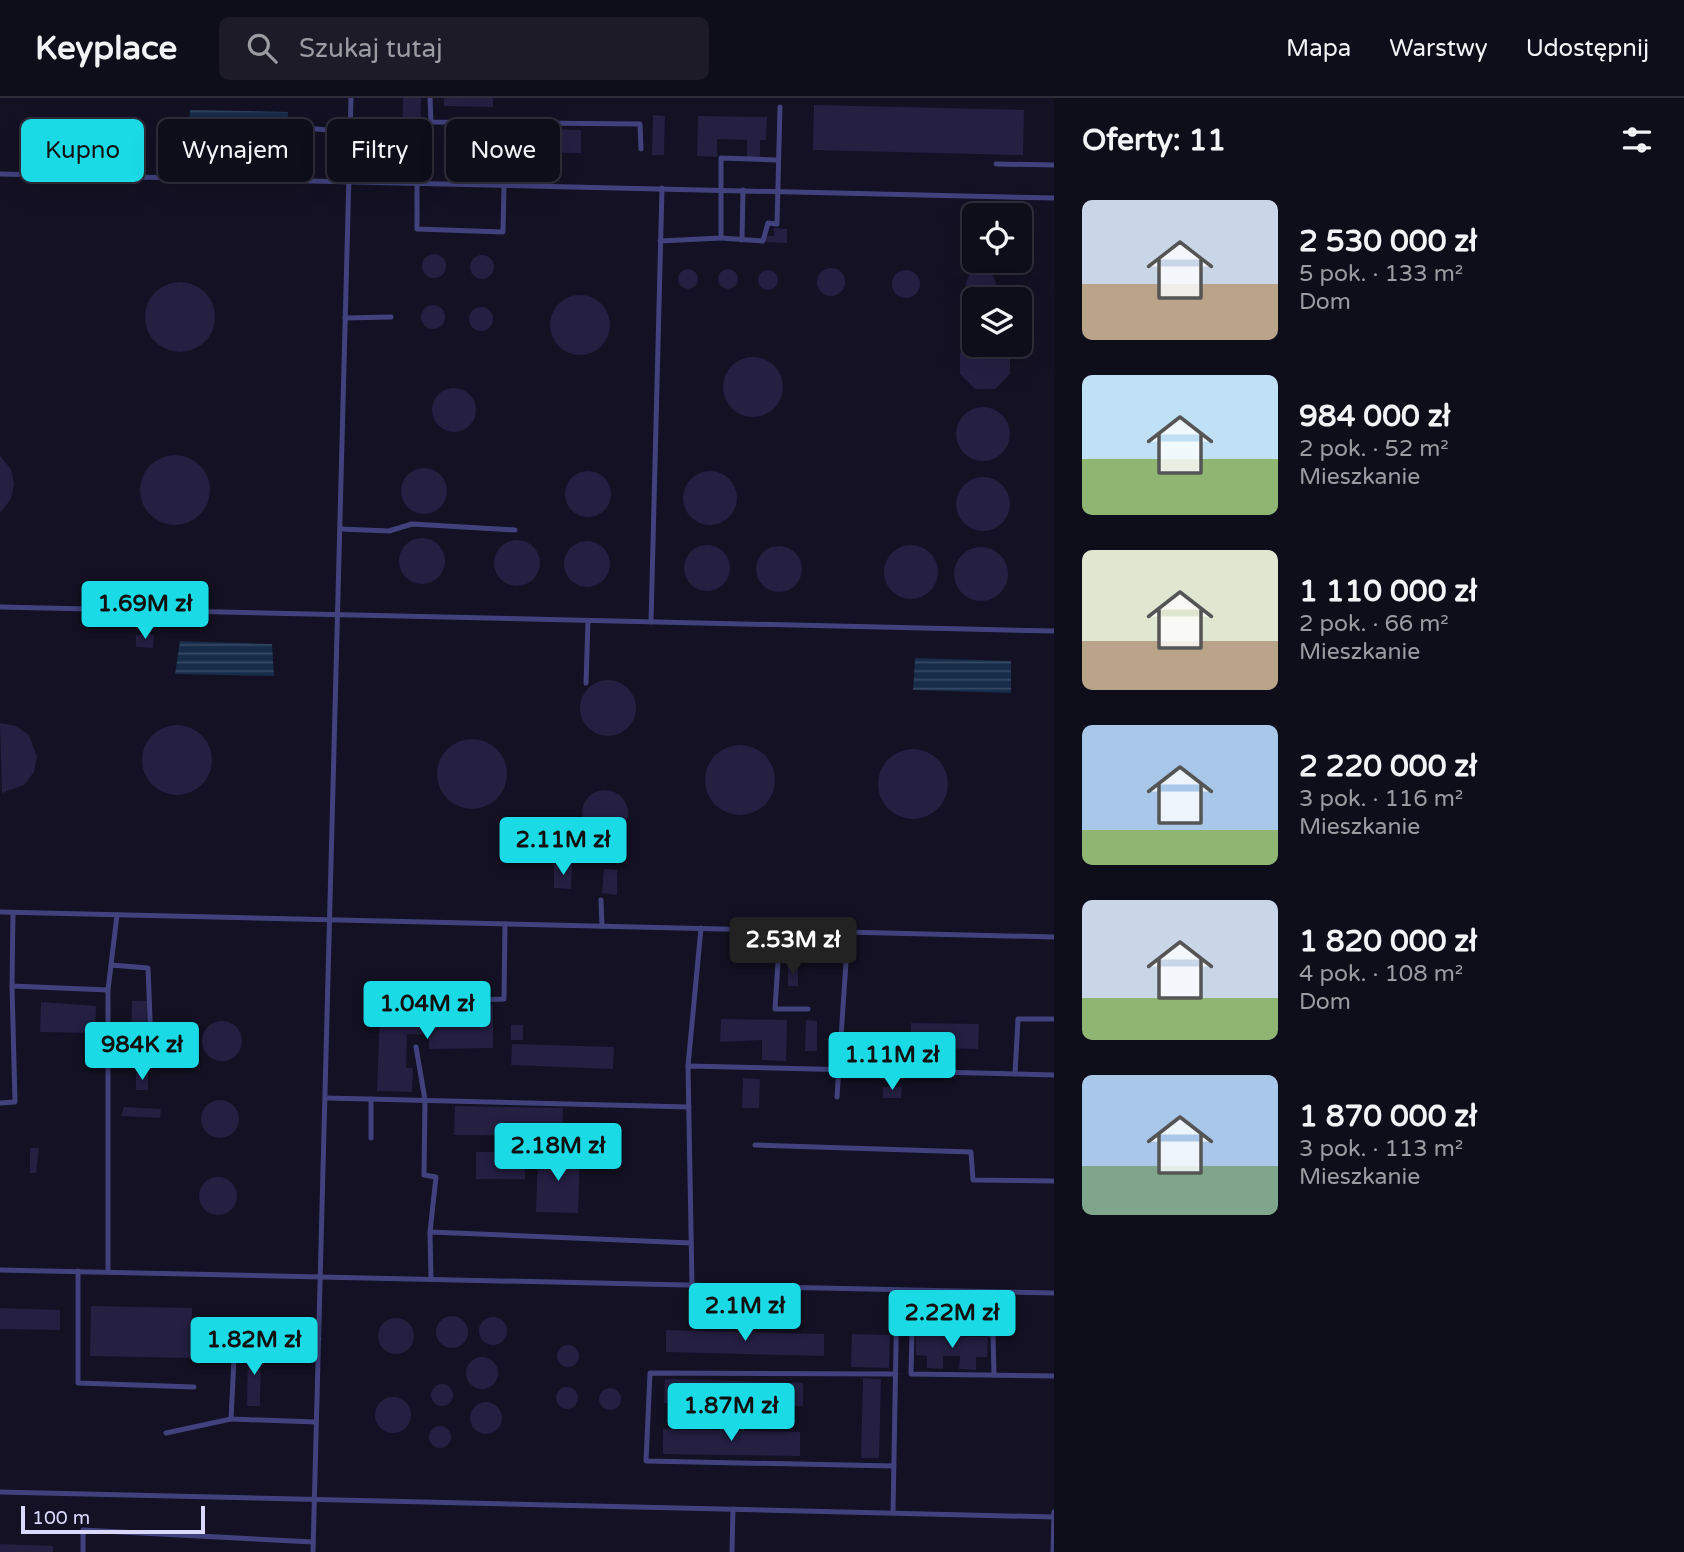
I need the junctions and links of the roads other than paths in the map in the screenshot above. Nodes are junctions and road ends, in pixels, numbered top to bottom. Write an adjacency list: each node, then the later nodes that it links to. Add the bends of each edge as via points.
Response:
1 (351, 98): 4 (lane)
2 (430, 98): 5 (lane, via 431,122 640,124)
3 (780, 107): 6 (lane)
4 (350, 119)
5 (641, 149)
6 (778, 160): 15 (lane, via 721,158); 17 (lane)
7 (996, 164): 8 (lane)
8 (1054, 165)
9 (0, 174): 10 (lane)
10 (327, 182)
11 (348, 182): 12 (lane); 23 (lane)
12 (417, 183): 13 (lane); 13 (lane, via 417,229 503,232)
13 (504, 185): 14 (lane)
14 (662, 188): 15 (lane); 21 (lane)
15 (719, 190): 16 (lane); 19 (lane)
16 (743, 190): 17 (lane); 20 (lane)
17 (777, 191): 18 (lane); 20 (lane, via 777,224 768,223 763,241)
18 (1054, 198)
19 (721, 238): 20 (lane); 21 (lane)
20 (743, 240)
21 (660, 241): 29 (lane)
22 (391, 317): 23 (lane)
23 (345, 318): 24 (lane)
24 (340, 529): 25 (lane, via 389,531 412,524); 27 (lane)
25 (515, 530)
26 (0, 607): 27 (lane)
27 (338, 615): 28 (lane); 36 (lane)
28 (588, 621): 29 (lane); 31 (lane)
29 (651, 622): 30 (lane)
30 (1054, 631)
31 (586, 683)
32 (601, 900): 38 (lane)
33 (0, 912): 34 (lane)
34 (13, 913): 35 (lane); 44 (lane)
35 (117, 915): 36 (lane); 43 (lane)
36 (330, 920): 37 (lane); 56 (lane)
37 (505, 924): 38 (lane); 46 (lane, via 504,999)
38 (602, 926): 39 (lane)
39 (701, 928): 40 (lane); 51 (lane)
40 (780, 930): 41 (lane); 47 (lane, via 775,1009)
41 (848, 932): 42 (lane); 52 (lane)
42 (1054, 937)
43 (111, 964): 45 (lane); 49 (lane, via 148,968)
44 (12, 986): 45 (lane); 59 (lane, via 15,1102)
45 (108, 989): 68 (lane)
46 (415, 1002)
47 (808, 1009)
48 (1054, 1019): 53 (lane, via 1018,1019)
49 (151, 1043)
50 (416, 1047): 58 (lane)
51 (688, 1066): 52 (lane); 60 (lane)
52 (840, 1070): 53 (lane); 55 (lane)
53 (1015, 1074): 54 (lane)
54 (1054, 1075)
55 (837, 1097)
56 (326, 1098): 57 (lane); 69 (lane)
57 (371, 1099): 58 (lane); 61 (lane)
58 (425, 1100): 60 (lane); 64 (lane, via 424,1175 436,1177)
59 (0, 1103)
60 (689, 1107): 65 (lane)
61 (372, 1138)
62 (755, 1145): 63 (lane, via 971,1152 973,1180)
63 (1054, 1181)
64 (430, 1232): 65 (lane); 70 (lane)
65 (691, 1243): 71 (lane)
66 (0, 1270): 67 (lane)
67 (78, 1271): 68 (lane); 78 (lane, via 78,1382)
68 (108, 1272): 69 (lane)
69 (321, 1277): 70 (lane); 74 (lane)
70 (431, 1279): 71 (lane)
71 (692, 1285): 72 (lane)
72 (897, 1290): 73 (lane); 75 (lane)
73 (1054, 1293)
74 (319, 1339): 79 (lane, via 235,1338); 80 (lane)
75 (896, 1374): 82 (lane); 82 (lane, via 650,1373 646,1461)
76 (994, 1375): 76 (lane, via 911,1374 912,1331 993,1334); 77 (lane)
77 (1054, 1376)
78 (194, 1387)
79 (231, 1419): 80 (lane); 81 (lane)
80 (316, 1422): 84 (lane)
81 (166, 1433)
82 (894, 1466): 86 (lane)
83 (0, 1492): 84 (lane)
84 (313, 1498): 85 (lane); 88 (lane)
85 (733, 1509): 86 (lane); 91 (lane)
86 (893, 1513): 87 (lane)
87 (1054, 1516): 92 (lane)
88 (313, 1542): 89 (lane, via 82,1530); 90 (lane)
89 (83, 1552)
90 (313, 1552)
91 (732, 1552)
92 (1053, 1552)

